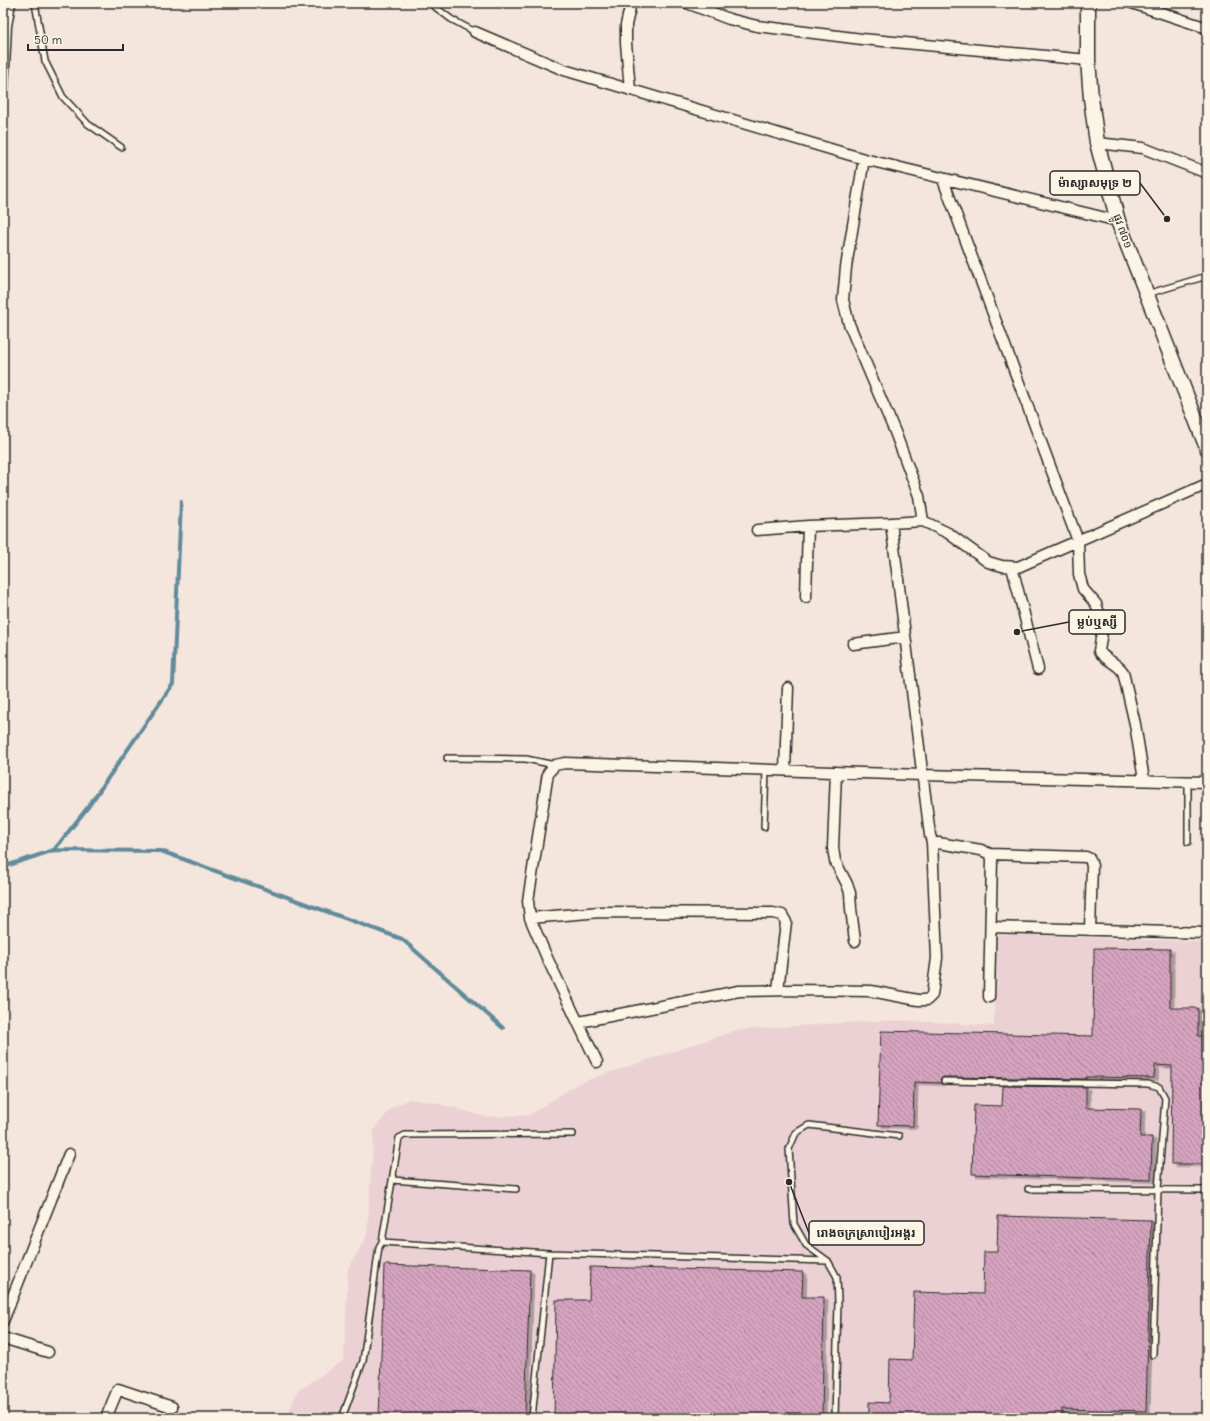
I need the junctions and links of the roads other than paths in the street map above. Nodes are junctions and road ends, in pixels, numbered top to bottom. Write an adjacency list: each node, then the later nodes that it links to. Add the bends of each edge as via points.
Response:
1 (10, 3): 11 (street, via 6,26)
2 (35, 3): 14 (lane, via 45,61 63,97 88,124)
3 (430, 3): 9 (lane, via 451,19)
4 (631, 3): 12 (street, via 626,31)
5 (687, 3): 10 (street, via 729,19 757,26 862,39)
6 (1088, 3): 10 (main road, ផ្លូវ ៧០១)
7 (1132, 3): 8 (street)
8 (1207, 28)
9 (475, 32): 12 (street, via 564,70)
10 (1088, 60): 13 (main road, ផ្លូវ ៧០១)
11 (3, 89)
12 (630, 90): 15 (street)
13 (1097, 143): 16 (street, via 1143,148); 18 (main road, ផ្លូវ ៧០១)
14 (122, 147)
15 (864, 159): 17 (street); 24 (street, via 843,300 849,324 919,496)
16 (1207, 173)
17 (942, 177): 18 (street); 28 (street)
18 (1118, 221): 20 (main road, ផ្លូវ ៧០១)
19 (1207, 276): 20 (lane)
20 (1147, 294): 21 (main road, ផ្លូវ ៧០១)
21 (1204, 427): 22 (main road, ផ្លូវ ៧០១)
22 (1207, 448)
23 (1207, 484): 28 (street)
24 (923, 521): 25 (street); 29 (street, via 948,533 988,562)
25 (891, 523): 26 (street); 31 (street)
26 (808, 526): 27 (street); 30 (street)
27 (757, 530)
28 (1078, 541): 29 (street, via 1018,567); 41 (street, via 1079,574 1083,589 1096,604 1103,625 1099,651 1123,672)
29 (1012, 567): 33 (street)
30 (806, 597)
31 (905, 637): 32 (street); 40 (street)
32 (853, 644)
33 (1038, 669)
34 (788, 688): 38 (street)
35 (447, 758): 36 (lane, via 526,759)
36 (555, 765): 37 (street, via 565,763); 48 (street, via 548,773 528,901)
37 (766, 770): 38 (street); 44 (lane)
38 (785, 770): 39 (street)
39 (836, 772): 40 (street); 52 (street, via 832,848 835,862 850,893)
40 (922, 775): 41 (street); 45 (street)
41 (1144, 780): 42 (street)
42 (1188, 782): 43 (street); 46 (lane)
43 (1207, 782)
44 (764, 827)
45 (932, 842): 47 (street, via 981,850); 53 (street, via 937,958 932,995 927,1000 871,991)
46 (1188, 842)
47 (990, 854): 49 (street); 50 (street, via 1090,859)
48 (530, 918): 53 (street, via 600,912 782,915 786,922); 55 (street)
49 (991, 927): 50 (street); 54 (street)
50 (1090, 930): 51 (street)
51 (1207, 933)
52 (855, 941)
53 (778, 990): 55 (street, via 739,991)
54 (989, 997)
55 (578, 1022): 56 (street)
56 (597, 1062)
57 (944, 1081): 64 (lane, via 1148,1084 1159,1087 1165,1098)
58 (573, 1134): 61 (lane, via 405,1135 399,1138)
59 (899, 1136): 68 (lane, via 808,1125 796,1133 789,1149 794,1224 806,1245)
60 (69, 1154): 69 (street)
61 (392, 1180): 62 (lane); 66 (lane)
62 (516, 1189)
63 (1028, 1189): 64 (lane)
64 (1158, 1190): 65 (lane); 72 (lane)
65 (1207, 1190)
66 (382, 1242): 67 (lane); 75 (lane, via 379,1247 363,1361)
67 (549, 1253): 68 (lane); 76 (lane)
68 (828, 1261): 77 (lane, via 837,1277)
69 (3, 1321)
70 (3, 1338): 71 (street)
71 (48, 1352)
72 (1153, 1355)
73 (106, 1418): 74 (street, via 118,1389 172,1407)
74 (167, 1418)
75 (342, 1418)
76 (532, 1418)
77 (835, 1418)

